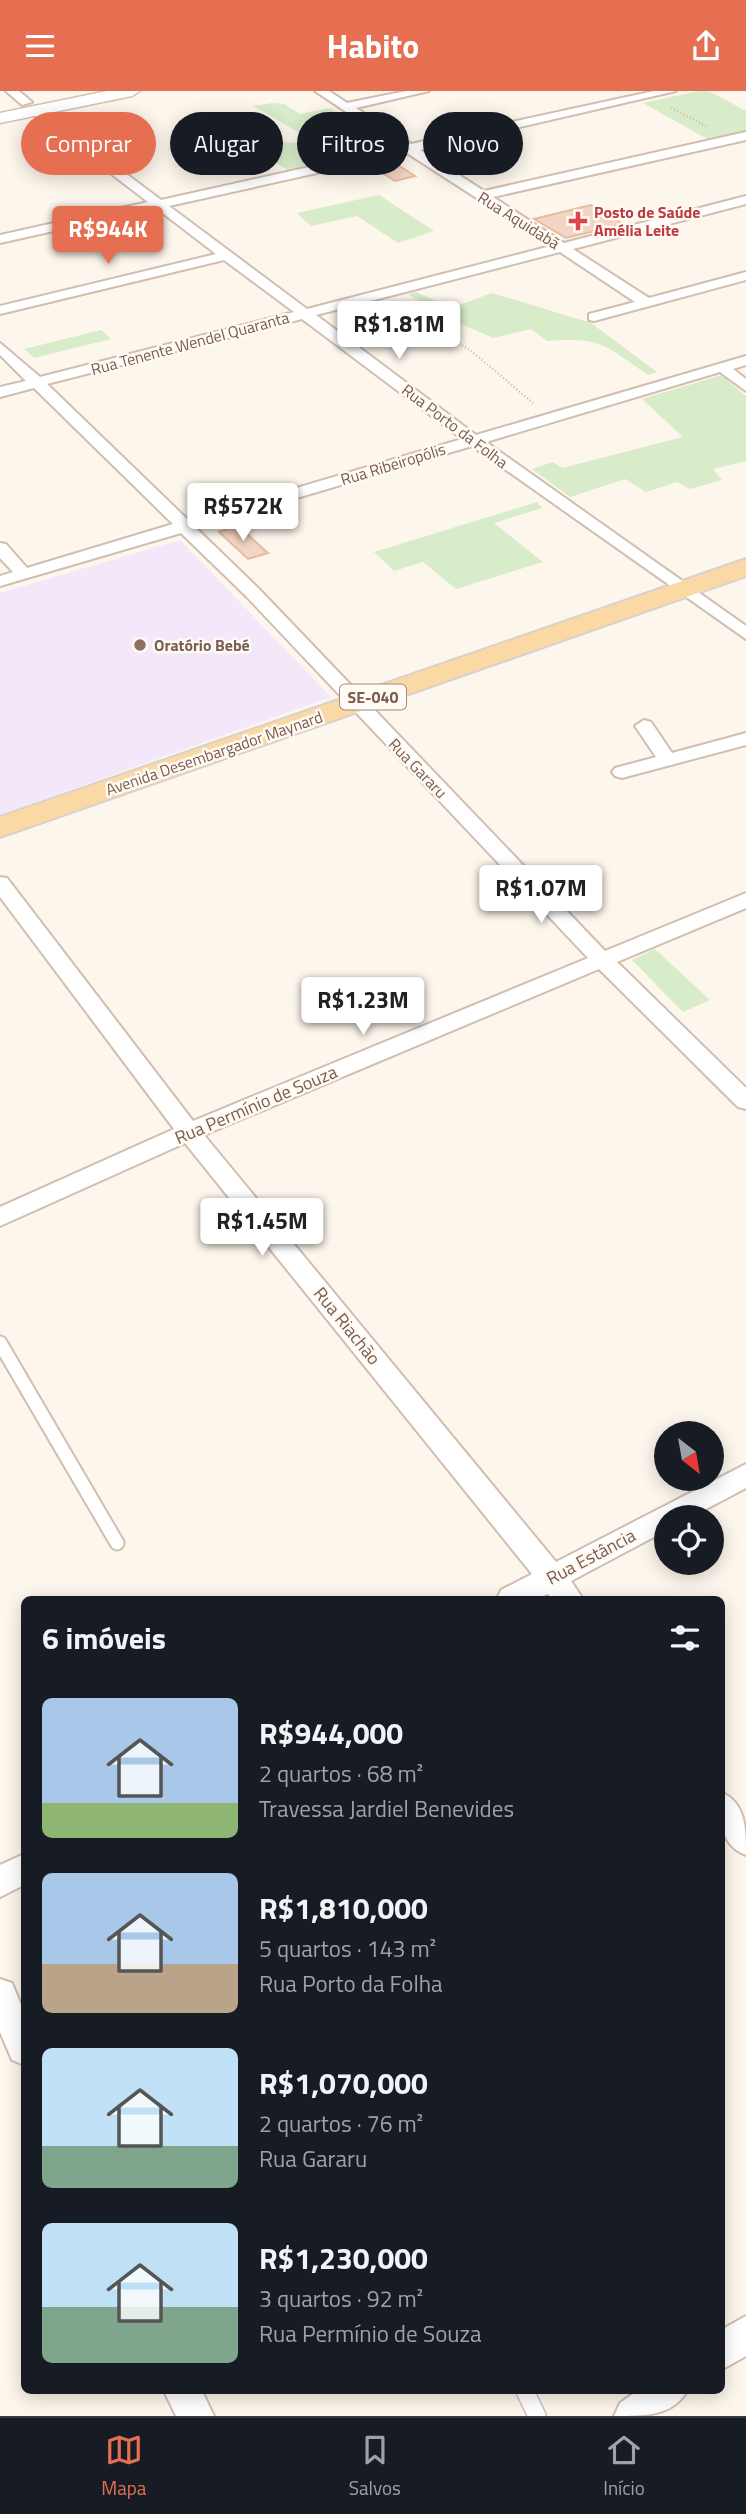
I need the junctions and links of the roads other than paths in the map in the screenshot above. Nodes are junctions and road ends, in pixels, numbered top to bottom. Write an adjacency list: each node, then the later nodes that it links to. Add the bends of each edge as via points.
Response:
1 (12, 91): 7 (street, Rua Porto da Folha)
2 (78, 91): 7 (main road)
3 (132, 91): 7 (main road)
4 (321, 91): 9 (street, Rua Aquidabã)
5 (423, 91): 9 (street)
6 (669, 91): 13 (street)
7 (30, 106): 8 (main road); 11 (main road); 17 (street, Rua Porto da Folha)
8 (0, 107)
9 (345, 107): 10 (street, Rua Aquidabã)
10 (352, 112)
11 (0, 118)
12 (746, 136): 15 (street)
13 (409, 150): 15 (street, Rua Aquidabã)
14 (297, 174): 17 (street)
15 (481, 196): 19 (street, Rua Aquidabã)
16 (746, 200): 19 (street, Rua Tenente Wendel Quaranta)
17 (156, 205): 18 (street); 20 (street, Rua Porto da Folha)
18 (0, 239)
19 (561, 246): 22 (street, Rua Aquidabã); 24 (street, Rua Tenente Wendel Quaranta)
20 (223, 256): 23 (street); 24 (street, Rua Porto da Folha)
21 (746, 276): 22 (street)
22 (648, 303): 25 (street)
23 (0, 310)
24 (301, 313): 29 (street, Rua Tenente Wendel Quaranta); 32 (street, Rua Porto da Folha)
25 (594, 317)
26 (0, 347): 29 (street, Rua Gararu)
27 (746, 360): 28 (street, Rua Ribeiropólis)
28 (722, 367): 30 (street); 32 (street, Rua Ribeiropólis)
29 (37, 383): 31 (street, Rua Tenente Wendel Quaranta); 33 (street, Rua Gararu)
30 (746, 387)
31 (0, 392)
32 (473, 440): 33 (street, Rua Ribeiropólis); 39 (street, Rua Porto da Folha)
33 (187, 526): 36 (street, Rua Ribeiropólis); 41 (street, Rua Gararu)
34 (0, 548): 36 (street)
35 (746, 567): 39 (main road, Avenida Desembargador Maynard / SE-040)
36 (24, 574): 37 (street, Rua Ribeiropólis)
37 (0, 580)
38 (746, 585): 39 (main road, Avenida Desembargador Maynard / SE-040)
39 (692, 595): 40 (street, Rua Porto da Folha); 41 (main road, Avenida Desembargador Maynard / SE-040)
40 (746, 634)
41 (363, 710): 46 (main road, Avenida Desembargador Maynard / SE-040); 47 (main road, Avenida Desembargador Maynard / SE-040); 50 (street, Rua Gararu)
42 (644, 726): 44 (street)
43 (746, 739): 44 (street)
44 (666, 758): 45 (street)
45 (622, 772)
46 (0, 828)
47 (0, 845)
48 (0, 883): 52 (street, Rua Riachão)
49 (746, 900): 50 (street, Rua Permínio de Souza)
50 (604, 962): 51 (street, Rua Gararu); 52 (street, Rua Permínio de Souza)
51 (746, 1101)
52 (189, 1132): 53 (street, Rua Permínio de Souza); 57 (street, Rua Riachão)
53 (0, 1217)
54 (0, 1343): 56 (lane)
55 (746, 1475): 57 (street, Rua Estância)
56 (117, 1543)
57 (553, 1577): 58 (street, Rua Estância); 59 (street, Rua Riachão)
58 (517, 1596)
59 (567, 1596)
60 (725, 1811): 61 (street)
61 (746, 1840)
62 (21, 1871): 63 (street)
63 (0, 1882)
64 (0, 1996): 65 (street)
65 (21, 2042)
66 (746, 2334): 67 (street)
67 (725, 2349)
68 (184, 2394): 71 (street)
69 (526, 2394): 72 (lane)
70 (664, 2394): 73 (street)
71 (195, 2416)
72 (537, 2416)
73 (633, 2416)

